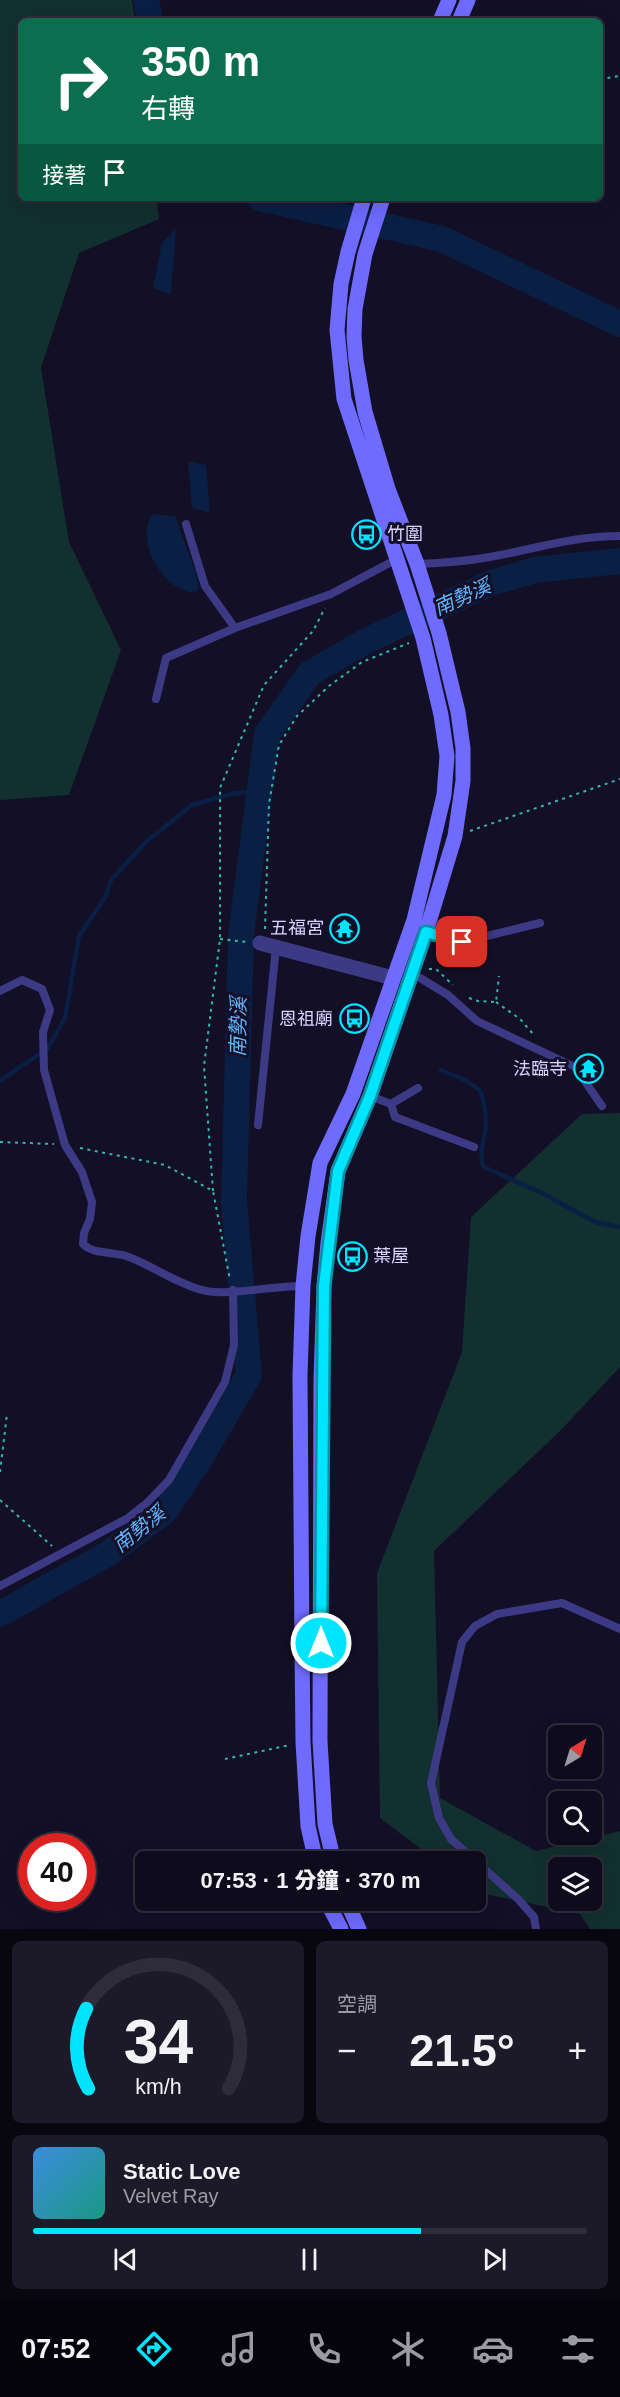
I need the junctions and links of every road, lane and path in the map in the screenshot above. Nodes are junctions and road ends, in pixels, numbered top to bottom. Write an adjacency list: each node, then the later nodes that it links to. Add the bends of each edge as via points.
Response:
1 (449, 0): 3 (street)
2 (468, 0): 4 (street)
3 (441, 18)
4 (460, 18)
5 (620, 76): 6 (path)
6 (603, 79)
7 (363, 201): 11 (street, via 341,284 337,330 344,399)
8 (382, 201): 12 (street, via 364,254 355,309 356,360 385,478)
9 (186, 524): 14 (lane, via 205,586)
10 (620, 536): 12 (lane, via 565,540 455,563)
11 (397, 559): 12 (street); 13 (lane); 15 (street)
12 (417, 564): 19 (street, via 458,712 463,781)
13 (331, 594): 14 (lane); 22 (path, via 313,631 264,685 220,788)
14 (236, 628): 16 (lane, via 166,658)
15 (421, 636): 18 (street, via 447,756); 23 (path, via 362,662 329,686 297,716 279,746 269,804 264,888)
16 (156, 699)
17 (620, 779): 19 (path)
18 (436, 833): 19 (street); 26 (street, via 414,920)
19 (455, 836): 21 (street)
20 (540, 923): 21 (lane, via 462,942)
21 (426, 932): 24 (street)
22 (220, 939): 23 (path); 41 (path, via 204,1066)
23 (267, 945): 26 (street); 37 (lane)
24 (412, 973): 26 (street); 27 (path, via 436,969); 31 (lane, via 448,995 477,1022); 34 (street)
25 (499, 976): 30 (path)
26 (393, 978): 33 (street)
27 (459, 990)
28 (0, 991): 39 (lane, via 22,980 42,989 50,1010 43,1032 44,1070)
29 (466, 997): 30 (path)
30 (496, 1002): 31 (path, via 532,1031)
31 (545, 1053): 36 (lane, via 575,1067)
32 (418, 1088): 35 (lane)
33 (353, 1094): 34 (street); 42 (street, via 320,1163)
34 (370, 1096): 35 (lane); 43 (street, via 338,1171)
35 (391, 1104): 40 (lane, via 395,1117)
36 (602, 1106)
37 (258, 1125)
38 (0, 1142): 39 (path)
39 (65, 1145): 41 (path, via 165,1165); 44 (lane, via 82,1172 92,1202 83,1244 88,1249 145,1262 203,1291)
40 (474, 1147)
41 (213, 1191): 44 (path)
42 (298, 1286): 43 (street); 44 (lane); 52 (street)
43 (324, 1286): 51 (street)
44 (233, 1290): 48 (lane, via 234,1345 225,1382 169,1480 128,1518)
45 (7, 1414): 46 (path)
46 (0, 1472)
47 (0, 1500): 48 (path)
48 (60, 1554): 49 (lane)
49 (0, 1586)
50 (620, 1629): 60 (lane, via 562,1603 497,1614 475,1626 462,1642 431,1783 439,1818 451,1839 534,1917)
51 (320, 1741): 52 (street); 55 (street, via 325,1824)
52 (303, 1742): 53 (path); 54 (street, via 308,1826)
53 (225, 1759)
54 (314, 1851)
55 (331, 1851)
56 (332, 1911): 58 (street)
57 (351, 1911): 59 (street)
58 (341, 1929)
59 (359, 1929)
60 (536, 1929)

